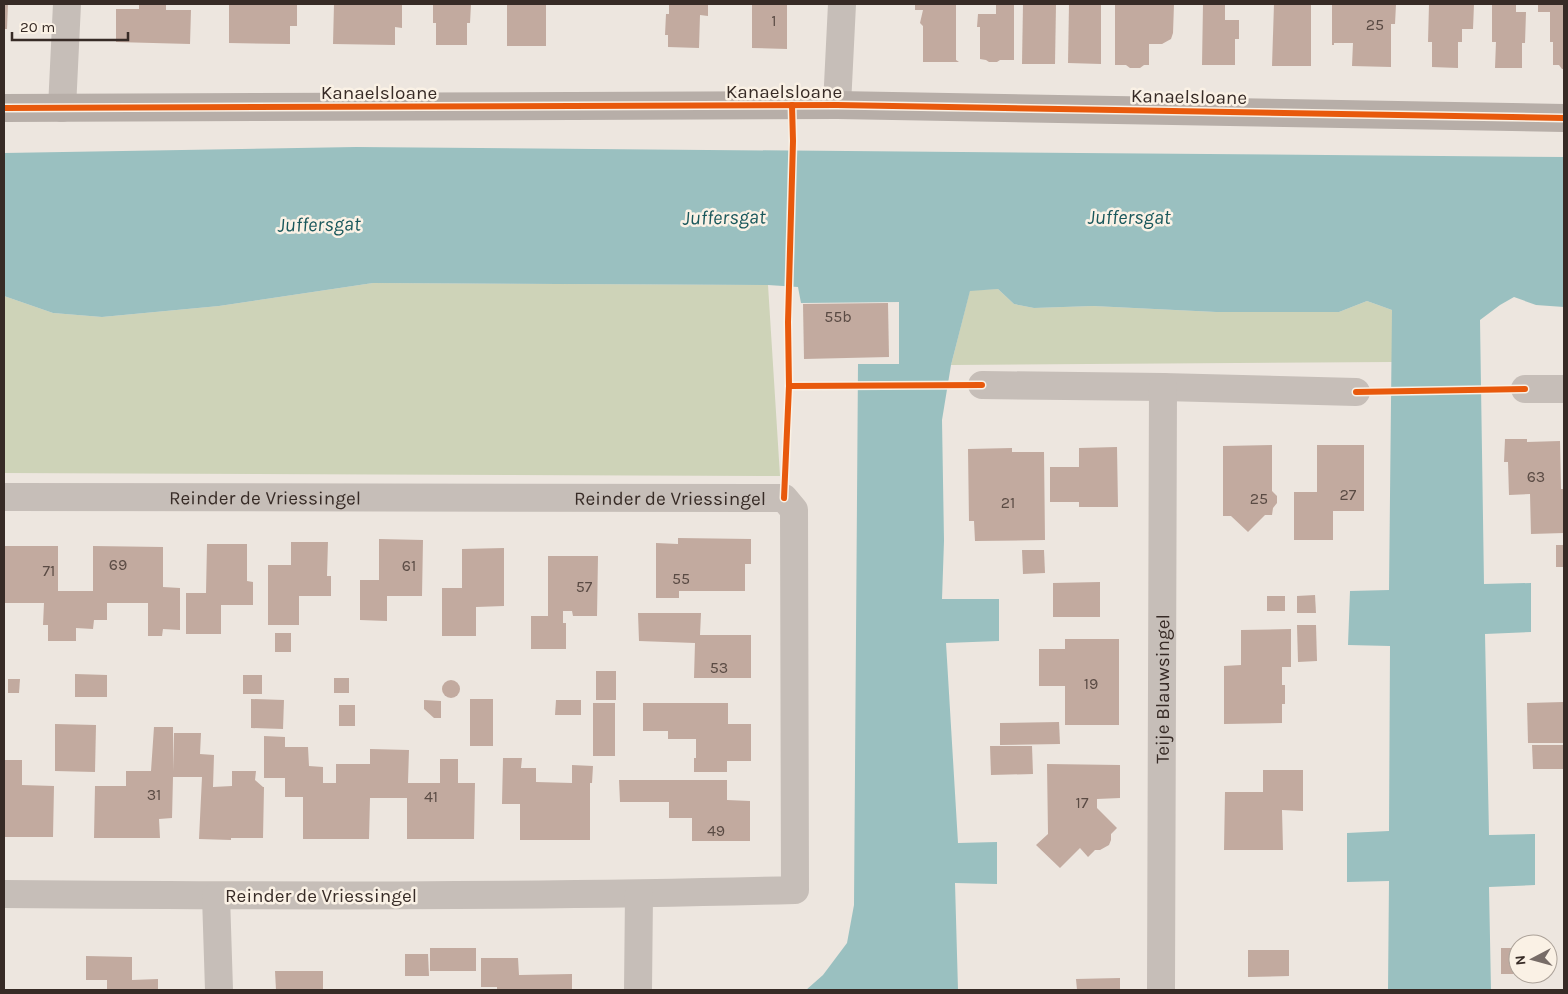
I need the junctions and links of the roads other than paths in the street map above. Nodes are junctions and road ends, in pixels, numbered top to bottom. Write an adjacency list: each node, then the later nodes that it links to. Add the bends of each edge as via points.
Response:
1 (67, 4): 5 (street)
2 (842, 4): 3 (street)
3 (837, 105): 5 (street, Kanaelsloane); 6 (street, Kanaelsloane)
4 (4, 108): 5 (street, Kanaelsloane)
5 (62, 108)
6 (1564, 118)
7 (982, 385): 8 (street)
8 (1163, 387): 11 (street); 18 (street, Teije Blauwsingel)
9 (1525, 389): 10 (street)
10 (1564, 389)
11 (1356, 392)
12 (4, 497): 14 (street, Reinder de Vriessingel, via 784,498 794,510 796,890)
13 (4, 894): 15 (street, Reinder de Vriessingel)
14 (638, 894): 15 (street, Reinder de Vriessingel); 17 (street)
15 (216, 896): 16 (street)
16 (219, 990)
17 (638, 990)
18 (1161, 990)

